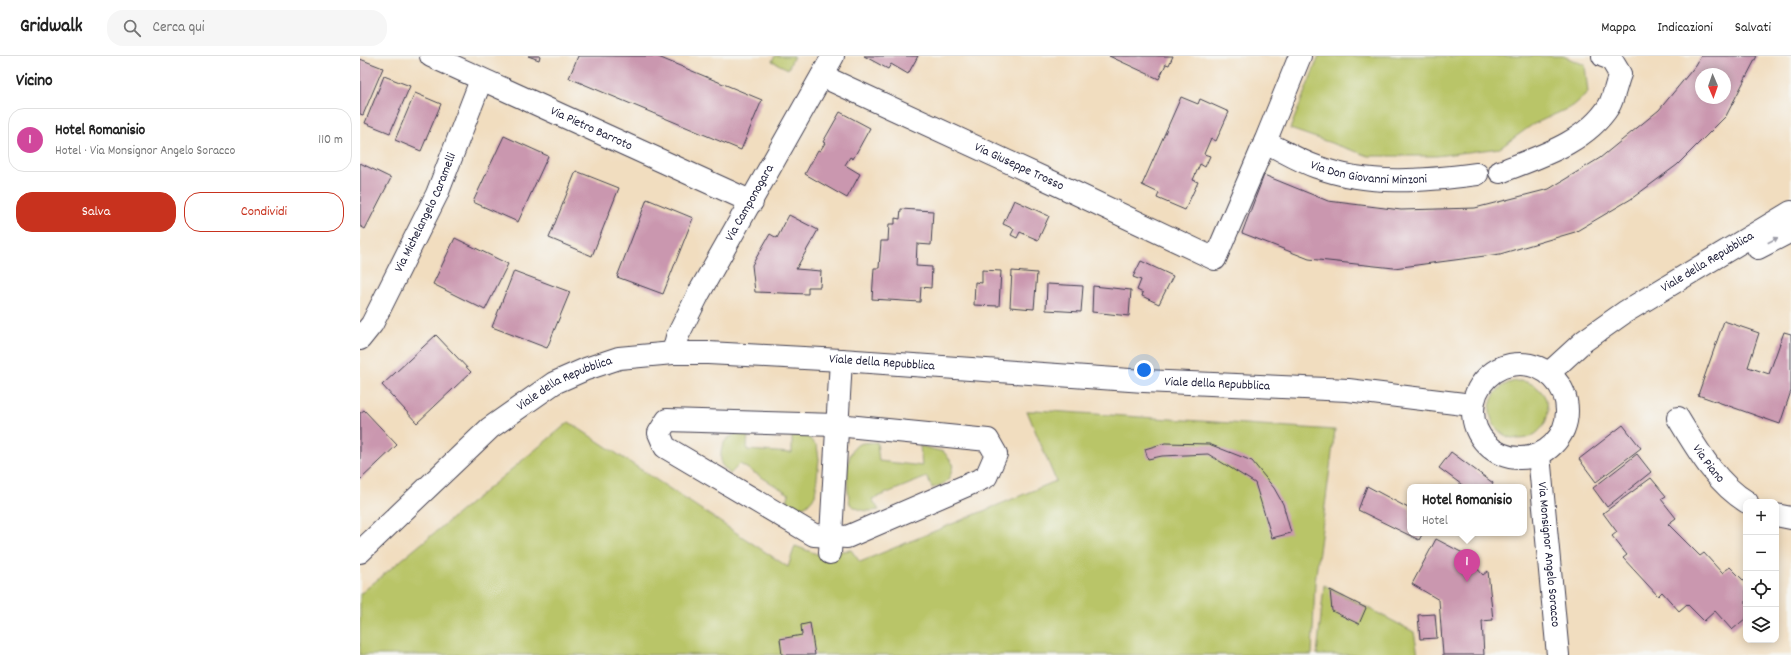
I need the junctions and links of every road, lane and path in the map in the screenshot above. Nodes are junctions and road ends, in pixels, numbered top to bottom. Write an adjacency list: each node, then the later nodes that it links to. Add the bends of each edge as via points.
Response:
1 (430, 56): 6 (street, Via Pietro Barroto)
2 (834, 56): 5 (street, Via Camponogara)
3 (1300, 56): 7 (street)
4 (1603, 56): 8 (street, via 1611,59 1620,74 1609,105 1593,125 1545,155)
5 (822, 76): 7 (street, Via Giuseppe Trosso, via 1215,259); 10 (street, Via Camponogara)
6 (481, 80): 10 (street, Via Pietro Barroto); 14 (street, Via Michelangelo Caramelli, via 437,194 372,324)
7 (1265, 142): 9 (street, Via Don Giovanni Minzoni, via 1316,167 1346,176 1416,180)
8 (1500, 172)
9 (1477, 174)
10 (752, 202): 15 (street, Via Camponogara, via 699,293 677,338)
11 (1791, 212): 13 (street, Viale della Repubblica)
12 (1791, 231): 13 (street, Viale della Repubblica, one-way to 12)
13 (1625, 312): 17 (street, Viale della Repubblica, via 1584,341)
14 (360, 339)
15 (673, 353): 16 (street, Viale della Repubblica); 28 (street, Viale della Repubblica, via 619,358 554,383 490,428)
16 (841, 360): 18 (street, Viale della Repubblica, via 1144,381 1348,390); 20 (street)
17 (1550, 373): 18 (street, via 1531,364 1511,364 1493,371 1479,386); 21 (street, via 1562,388 1568,407 1565,427 1555,443)
18 (1472, 404): 21 (street, via 1474,425 1483,443 1500,455 1519,459)
19 (1678, 418): 23 (street, Via Piano, via 1704,460 1734,494)
20 (837, 425): 27 (street); 27 (street, via 988,440 996,454 986,477); 27 (street, via 667,420 659,433 665,447)
21 (1539, 455): 29 (street, Via Monsignor Angelo Soracco)
22 (1791, 499): 24 (street)
23 (1743, 500)
24 (1791, 503)
25 (1779, 516): 26 (street)
26 (1791, 518)
27 (830, 544)
28 (360, 552)
29 (1558, 655)

